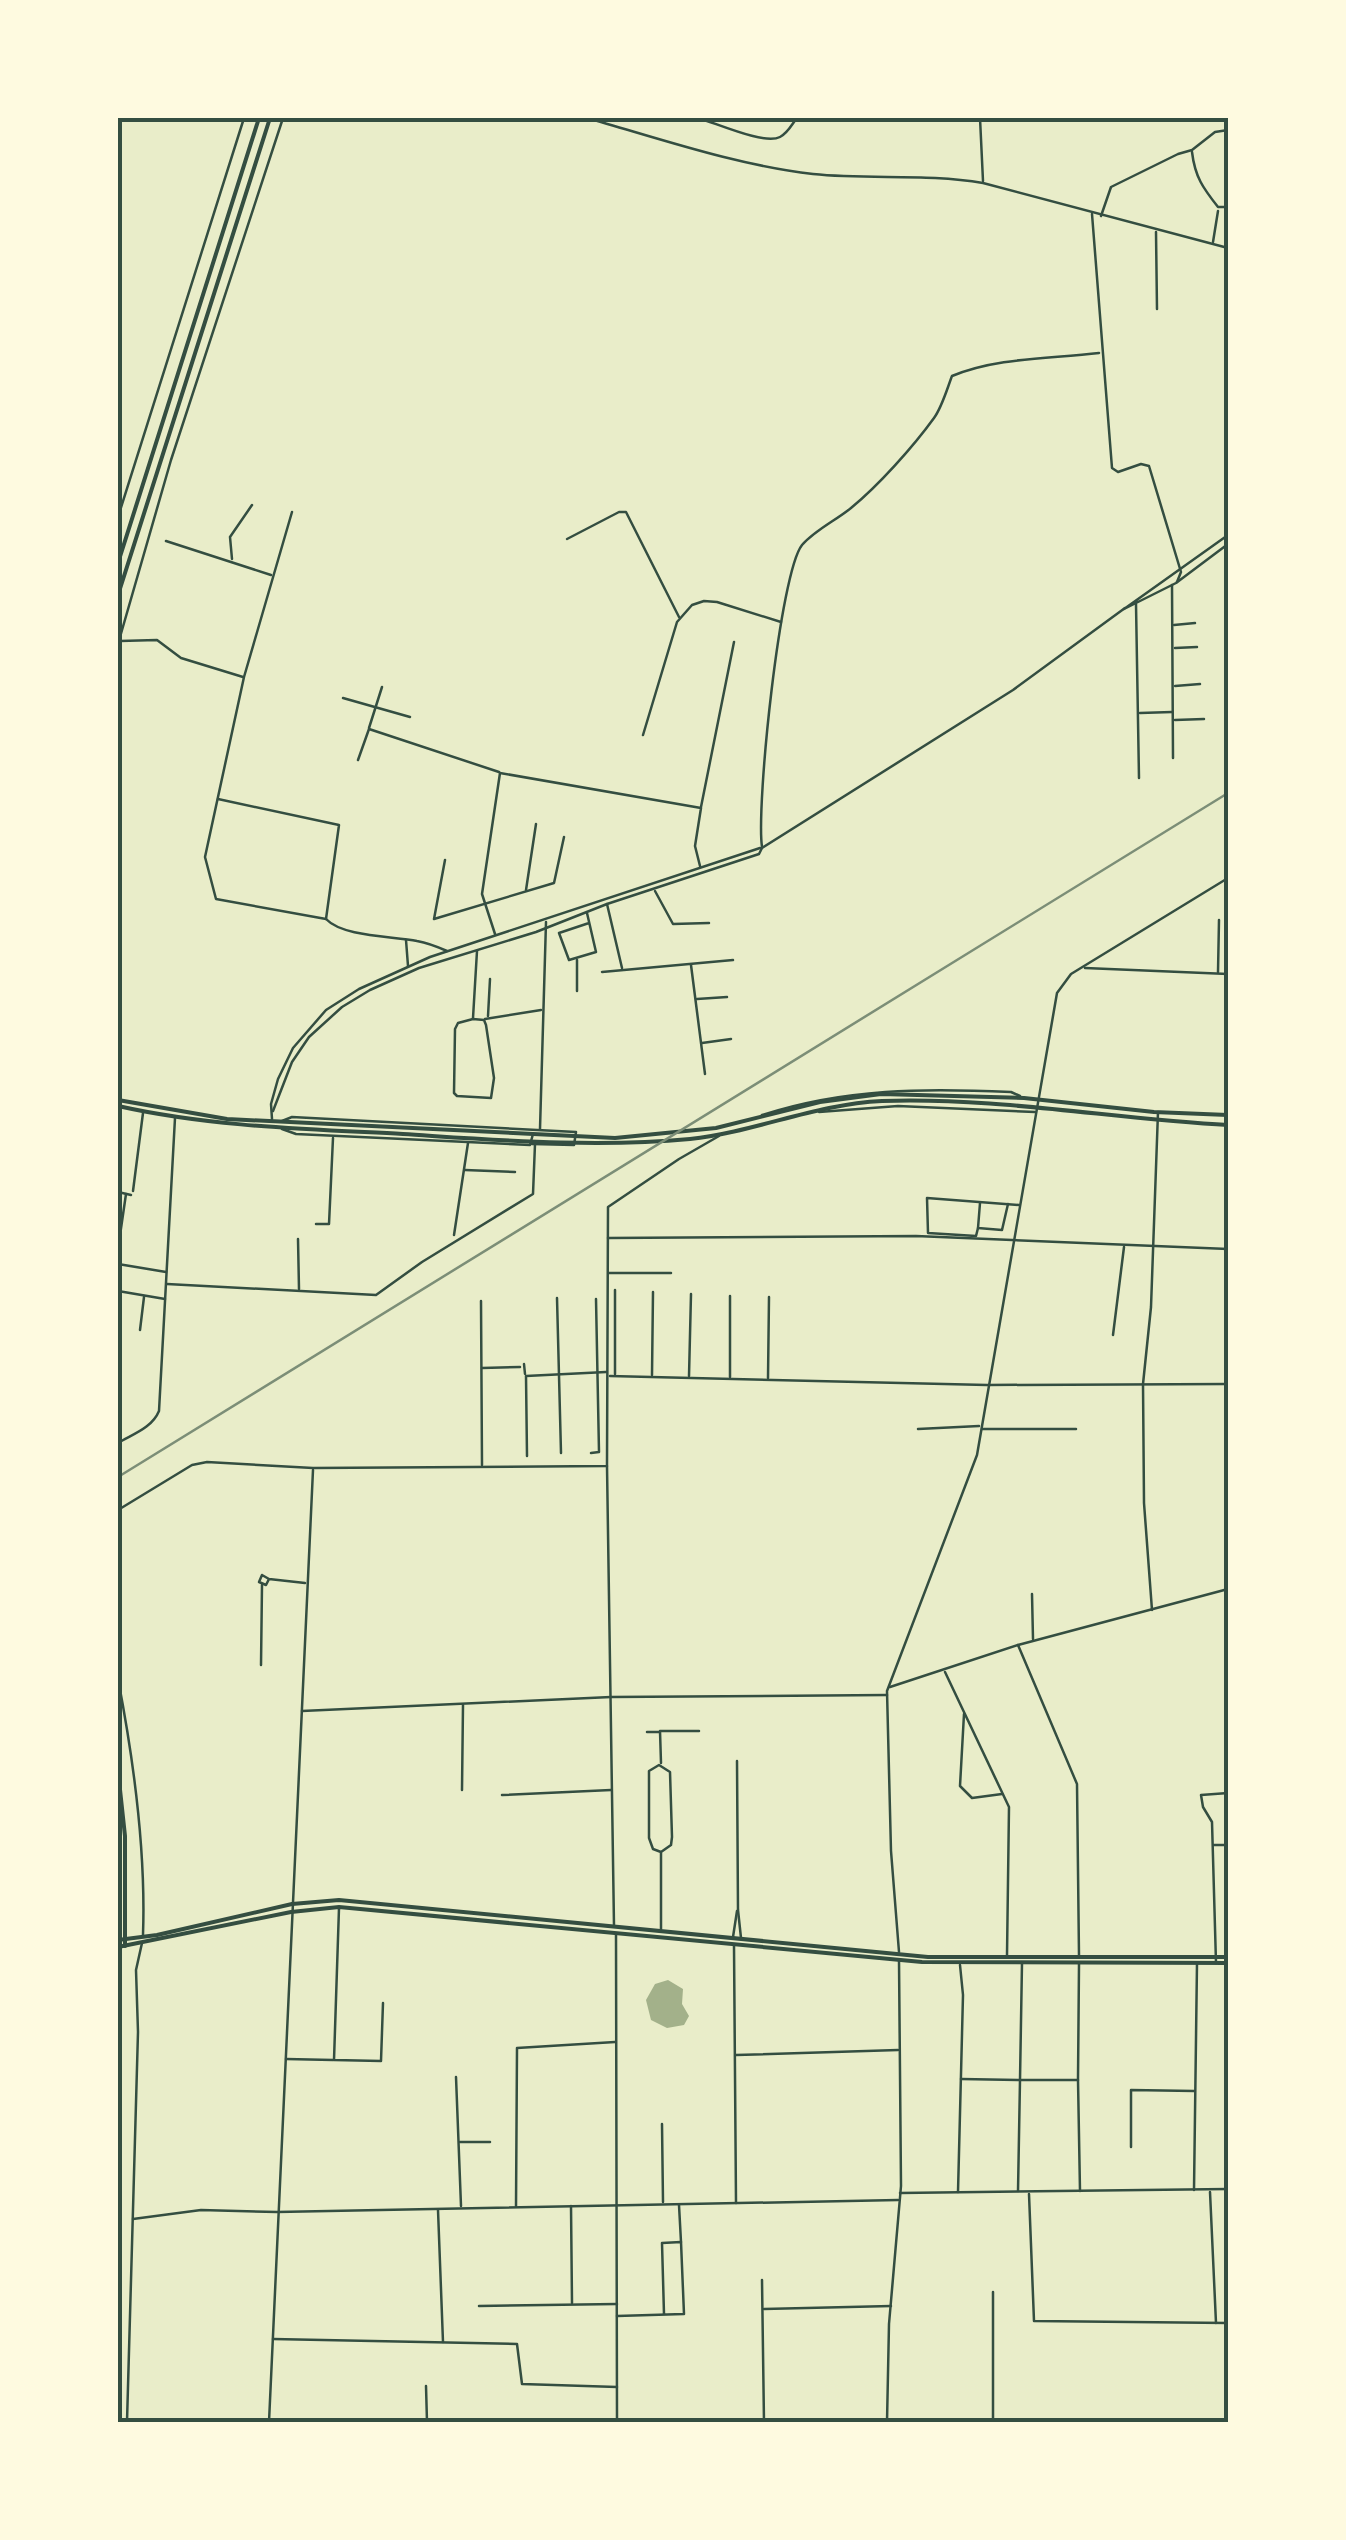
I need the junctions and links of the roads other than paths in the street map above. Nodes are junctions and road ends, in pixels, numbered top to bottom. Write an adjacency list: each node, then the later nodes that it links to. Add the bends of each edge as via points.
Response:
1 (244, 118): 23 (street)
2 (258, 118): 31 (main road)
3 (270, 118): 35 (main road)
4 (283, 118): 25 (street)
5 (587, 118): 11 (street, via 808,174)
6 (698, 118): 7 (street, via 774,139)
7 (796, 118)
8 (980, 118): 11 (street)
9 (1228, 130): 10 (street)
10 (1192, 150): 12 (street, via 1194,174); 15 (street, via 1111,186)
11 (983, 183): 14 (street)
12 (1218, 208): 13 (street); 17 (street)
13 (1228, 208)
14 (1092, 214): 15 (street); 20 (street)
15 (1101, 216): 16 (street)
16 (1156, 230): 17 (street); 19 (street)
17 (1213, 244): 18 (street)
18 (1228, 248)
19 (1158, 309)
20 (1102, 352): 32 (street, via 1112,468 1150,466); 39 (street, via 1010,360 952,376 936,416 892,468 804,542)
21 (252, 505): 30 (street, via 230,537)
22 (292, 512): 33 (street)
23 (118, 517)
24 (1228, 535): 32 (street)
25 (150, 536): 26 (street); 42 (street)
26 (158, 538)
27 (567, 538): 38 (street, via 626,512)
28 (166, 541): 30 (street)
29 (1228, 544): 34 (street)
30 (232, 560): 33 (street)
31 (118, 563)
32 (1180, 569): 34 (street); 37 (street)
33 (272, 575): 46 (street)
34 (1174, 584): 36 (street); 37 (street); 41 (street)
35 (118, 595)
36 (1136, 603): 37 (street); 53 (street)
37 (1124, 608): 67 (street, via 1023,683)
38 (680, 618): 39 (street, via 704,601); 58 (street)
39 (781, 622): 67 (street)
40 (1195, 623): 41 (street)
41 (1173, 625): 44 (street)
42 (118, 642): 46 (street, via 157,640 180,658)
43 (734, 642): 64 (street)
44 (1173, 648): 45 (street); 48 (street)
45 (1197, 648)
46 (244, 677): 63 (street)
47 (1200, 684): 48 (street)
48 (1174, 686): 52 (street)
49 (382, 688): 51 (street)
50 (343, 698): 51 (street)
51 (376, 707): 54 (street); 57 (street)
52 (1173, 712): 53 (street); 56 (street)
53 (1138, 713): 62 (street)
54 (410, 717)
55 (1204, 718): 56 (street)
56 (1173, 720): 59 (street)
57 (368, 730): 60 (street); 61 (street)
58 (643, 735)
59 (1173, 758)
60 (358, 760)
61 (500, 773): 64 (street); 73 (street)
62 (1139, 778)
63 (216, 798): 76 (street, via 204,857 216,899); 76 (street, via 339,825)
64 (701, 808): 69 (street, via 695,846)
65 (536, 824): 72 (street)
66 (564, 837): 72 (street, via 554,883)
67 (762, 848): 69 (street); 71 (street)
68 (445, 860): 73 (street, via 434,919)
69 (700, 867): 78 (street)
70 (1228, 878): 91 (street)
71 (655, 889): 74 (street); 80 (street, via 673,924)
72 (526, 891): 73 (street)
73 (483, 904): 82 (street)
74 (606, 904): 75 (street); 92 (street)
75 (586, 912): 79 (street); 81 (street)
76 (326, 919): 83 (street)
77 (1220, 920): 94 (street)
78 (546, 921): 81 (street); 82 (street)
79 (589, 923): 87 (street, via 596,952); 87 (street, via 560,933 569,960)
80 (709, 923)
81 (546, 928): 84 (street); 100 (street)
82 (495, 935): 85 (street)
83 (405, 939): 85 (street); 90 (street)
84 (477, 948): 86 (street); 101 (street)
85 (448, 951): 86 (street); 90 (street)
86 (450, 958): 110 (street, via 382,984 329,1017 300,1050)
87 (577, 958): 97 (street)
88 (733, 960): 89 (street)
89 (690, 964): 92 (street); 99 (street)
90 (408, 966): 110 (street, via 358,989 320,1017 286,1060)
91 (1083, 968): 94 (street); 107 (street, via 1062,982)
92 (622, 969): 93 (street)
93 (602, 972)
94 (1218, 973): 95 (street)
95 (1228, 974)
96 (490, 979): 102 (street)
97 (577, 991)
98 (727, 996): 99 (street)
99 (695, 1000): 104 (street)
100 (544, 1010): 102 (street); 123 (street)
101 (473, 1019): 102 (street); 102 (street, via 455,1029 457,1096 492,1096)
102 (486, 1019)
103 (731, 1039): 104 (street)
104 (701, 1043): 105 (street)
105 (705, 1074)
106 (1024, 1098): 107 (main road); 108 (main road); 124 (street, via 1011,1092 881,1090 792,1105 736,1123)
107 (1037, 1099): 111 (street); 113 (main road)
108 (1010, 1101): 111 (main road); 117 (main road, via 881,1094 716,1128 615,1138); 121 (main road, via 868,1102 726,1134 624,1145)
109 (118, 1103): 112 (main road); 114 (main road)
110 (273, 1110): 116 (street)
111 (1036, 1110): 118 (main road); 124 (street, via 875,1106); 134 (street)
112 (143, 1111): 114 (main road); 131 (street)
113 (1158, 1112): 115 (main road); 118 (street)
114 (175, 1115): 116 (main road); 120 (main road); 146 (street)
115 (1228, 1116)
116 (272, 1120): 117 (main road); 120 (street)
117 (280, 1121): 122 (street)
118 (1158, 1121): 119 (main road); 142 (street)
119 (1228, 1125)
120 (272, 1128): 121 (main road)
121 (280, 1129): 125 (street)
122 (530, 1129): 123 (street); 127 (street)
123 (540, 1129): 127 (street, via 573,1131 574,1146)
124 (726, 1133): 138 (street, via 608,1207)
125 (333, 1136): 126 (street); 135 (street, via 328,1224)
126 (468, 1143): 127 (street); 128 (street)
127 (534, 1144): 150 (street, via 532,1194 382,1292)
128 (464, 1170): 129 (street); 137 (street)
129 (515, 1172)
130 (118, 1192): 131 (street)
131 (130, 1193): 143 (street)
132 (980, 1202): 133 (street); 136 (street); 136 (street, via 926,1200 928,1233 976,1236)
133 (1008, 1204): 134 (street); 136 (street, via 1002,1230)
134 (1019, 1205): 140 (street)
135 (316, 1224)
136 (978, 1228)
137 (454, 1235)
138 (607, 1238): 140 (street); 147 (street)
139 (298, 1239): 150 (street)
140 (1012, 1241): 141 (street); 176 (street)
141 (1124, 1246): 142 (street); 163 (street)
142 (1152, 1246): 144 (street); 174 (street)
143 (118, 1249)
144 (1228, 1249)
145 (118, 1264): 146 (street)
146 (168, 1272): 149 (street)
147 (607, 1273): 148 (street); 167 (street)
148 (671, 1273)
149 (167, 1284): 150 (street); 159 (street)
150 (299, 1290)
151 (615, 1290): 169 (street)
152 (118, 1291): 155 (street)
153 (653, 1292): 170 (street)
154 (691, 1294): 171 (street)
155 (144, 1296): 159 (street); 162 (street)
156 (730, 1296): 172 (street)
157 (769, 1296): 173 (street)
158 (557, 1298): 166 (street)
159 (166, 1299): 180 (street, via 159,1411 146,1428)
160 (596, 1299): 165 (street)
161 (481, 1301): 164 (street)
162 (140, 1330)
163 (1113, 1335)
164 (481, 1368): 168 (street, via 522,1366); 185 (street)
165 (598, 1372): 166 (street); 167 (street); 181 (street, via 600,1452)
166 (559, 1374): 168 (street); 182 (street)
167 (608, 1374): 169 (street); 184 (street)
168 (526, 1376): 183 (street)
169 (615, 1376): 170 (street)
170 (652, 1376): 171 (street)
171 (689, 1378): 172 (street)
172 (730, 1378): 173 (street)
173 (768, 1380): 176 (street)
174 (1143, 1384): 175 (street); 176 (street); 191 (street)
175 (1228, 1384)
176 (987, 1385): 177 (street)
177 (981, 1428): 178 (street); 179 (street); 197 (street, via 977,1455)
178 (918, 1429)
179 (1076, 1429)
180 (118, 1443)
181 (592, 1453)
182 (561, 1454)
183 (527, 1456)
184 (607, 1466): 185 (street); 199 (street)
185 (482, 1467): 186 (street)
186 (313, 1468): 187 (street, via 192,1466); 188 (street)
187 (118, 1510)
188 (307, 1584): 194 (street, via 259,1578); 201 (street)
189 (1228, 1589): 191 (street)
190 (1032, 1594): 192 (street)
191 (1152, 1610): 192 (street)
192 (1034, 1640): 193 (street)
193 (1018, 1645): 195 (street); 231 (street, via 1077,1784)
194 (260, 1665)
195 (945, 1671): 197 (street); 202 (street)
196 (118, 1679): 225 (street, via 136,1796)
197 (888, 1687): 198 (street)
198 (887, 1695): 199 (street); 229 (street)
199 (611, 1697): 200 (street); 210 (street)
200 (462, 1704): 201 (street); 209 (street)
201 (300, 1710): 217 (street)
202 (964, 1712): 212 (street); 212 (street, via 960,1786 972,1798)
203 (699, 1730): 205 (street)
204 (647, 1732): 205 (street)
205 (660, 1732): 207 (street)
206 (737, 1760): 219 (street)
207 (661, 1765): 216 (street, via 670,1772 672,1842); 216 (street, via 649,1771 648,1825 651,1848)
208 (118, 1771): 227 (main road)
209 (462, 1790)
210 (612, 1790): 213 (street); 221 (street)
211 (1228, 1793): 214 (street, via 1202,1794)
212 (1002, 1794): 230 (street, via 1008,1807)
213 (502, 1795)
214 (1213, 1846): 215 (street); 233 (street)
215 (1228, 1846)
216 (661, 1852): 222 (street)
217 (292, 1904): 218 (main road); 220 (street); 225 (main road)
218 (339, 1904): 220 (main road); 221 (main road); 223 (main road); 242 (street)
219 (738, 1910): 224 (street); 226 (street)
220 (291, 1912): 225 (main road); 241 (street)
221 (614, 1926): 222 (main road); 223 (street)
222 (661, 1930): 226 (main road)
223 (616, 1933): 226 (main road); 238 (street)
224 (741, 1938): 226 (main road); 229 (main road)
225 (142, 1940): 227 (main road); 270 (street, via 136,1970)
226 (734, 1941): 229 (main road); 240 (street)
227 (125, 1943): 228 (main road)
228 (118, 1944)
229 (899, 1957): 230 (main road); 235 (main road); 239 (street)
230 (1007, 1957): 231 (main road)
231 (1079, 1960): 232 (main road); 236 (main road); 246 (street)
232 (1197, 1960): 233 (main road); 247 (street)
233 (1216, 1960): 234 (main road)
234 (1228, 1960)
235 (960, 1963): 236 (main road); 244 (street)
236 (1022, 1963): 245 (street)
237 (382, 2003): 242 (street, via 381,2061)
238 (616, 2042): 261 (street); 266 (street, via 517,2048)
239 (900, 2050): 240 (street); 256 (street)
240 (735, 2055): 262 (street)
241 (285, 2058): 242 (street); 269 (street)
242 (334, 2060)
243 (456, 2077): 249 (street)
244 (962, 2079): 245 (street); 257 (street)
245 (1020, 2080): 246 (street); 258 (street)
246 (1078, 2080): 255 (street)
247 (1195, 2091): 251 (street, via 1132,2090); 254 (street)
248 (662, 2124): 264 (street)
249 (458, 2142): 250 (street); 268 (street)
250 (490, 2142)
251 (1131, 2146)
252 (1228, 2189): 253 (street)
253 (1210, 2190): 254 (street); 281 (street)
254 (1194, 2191): 255 (street)
255 (1080, 2192): 259 (street)
256 (900, 2193): 257 (street); 260 (street)
257 (958, 2193): 258 (street)
258 (1018, 2193): 259 (street)
259 (1028, 2193): 281 (street, via 1034,2321)
260 (900, 2200): 262 (street); 277 (street)
261 (614, 2203): 263 (street); 264 (street); 275 (street)
262 (736, 2203): 265 (street)
263 (570, 2204): 266 (street); 274 (street)
264 (663, 2204): 265 (street)
265 (679, 2204): 271 (street)
266 (516, 2206): 268 (street)
267 (438, 2208): 268 (street); 269 (street); 284 (street)
268 (461, 2208)
269 (277, 2212): 270 (street, via 201,2210); 283 (street)
270 (133, 2218): 287 (street)
271 (681, 2242): 279 (street, via 662,2243); 279 (street, via 684,2314)
272 (762, 2280): 278 (street)
273 (993, 2292): 293 (street)
274 (572, 2304): 275 (street); 276 (street)
275 (617, 2304): 280 (street)
276 (480, 2306)
277 (890, 2306): 278 (street); 292 (street)
278 (763, 2309): 291 (street)
279 (664, 2314): 280 (street)
280 (617, 2316): 286 (street)
281 (1216, 2323): 282 (street)
282 (1228, 2323)
283 (272, 2340): 284 (street); 288 (street)
284 (443, 2342): 286 (street, via 517,2344 519,2377 528,2386)
285 (426, 2386): 289 (street)
286 (617, 2386): 290 (street)
287 (126, 2422)
288 (269, 2422)
289 (427, 2422)
290 (617, 2422)
291 (764, 2422)
292 (887, 2422)
293 (993, 2422)

